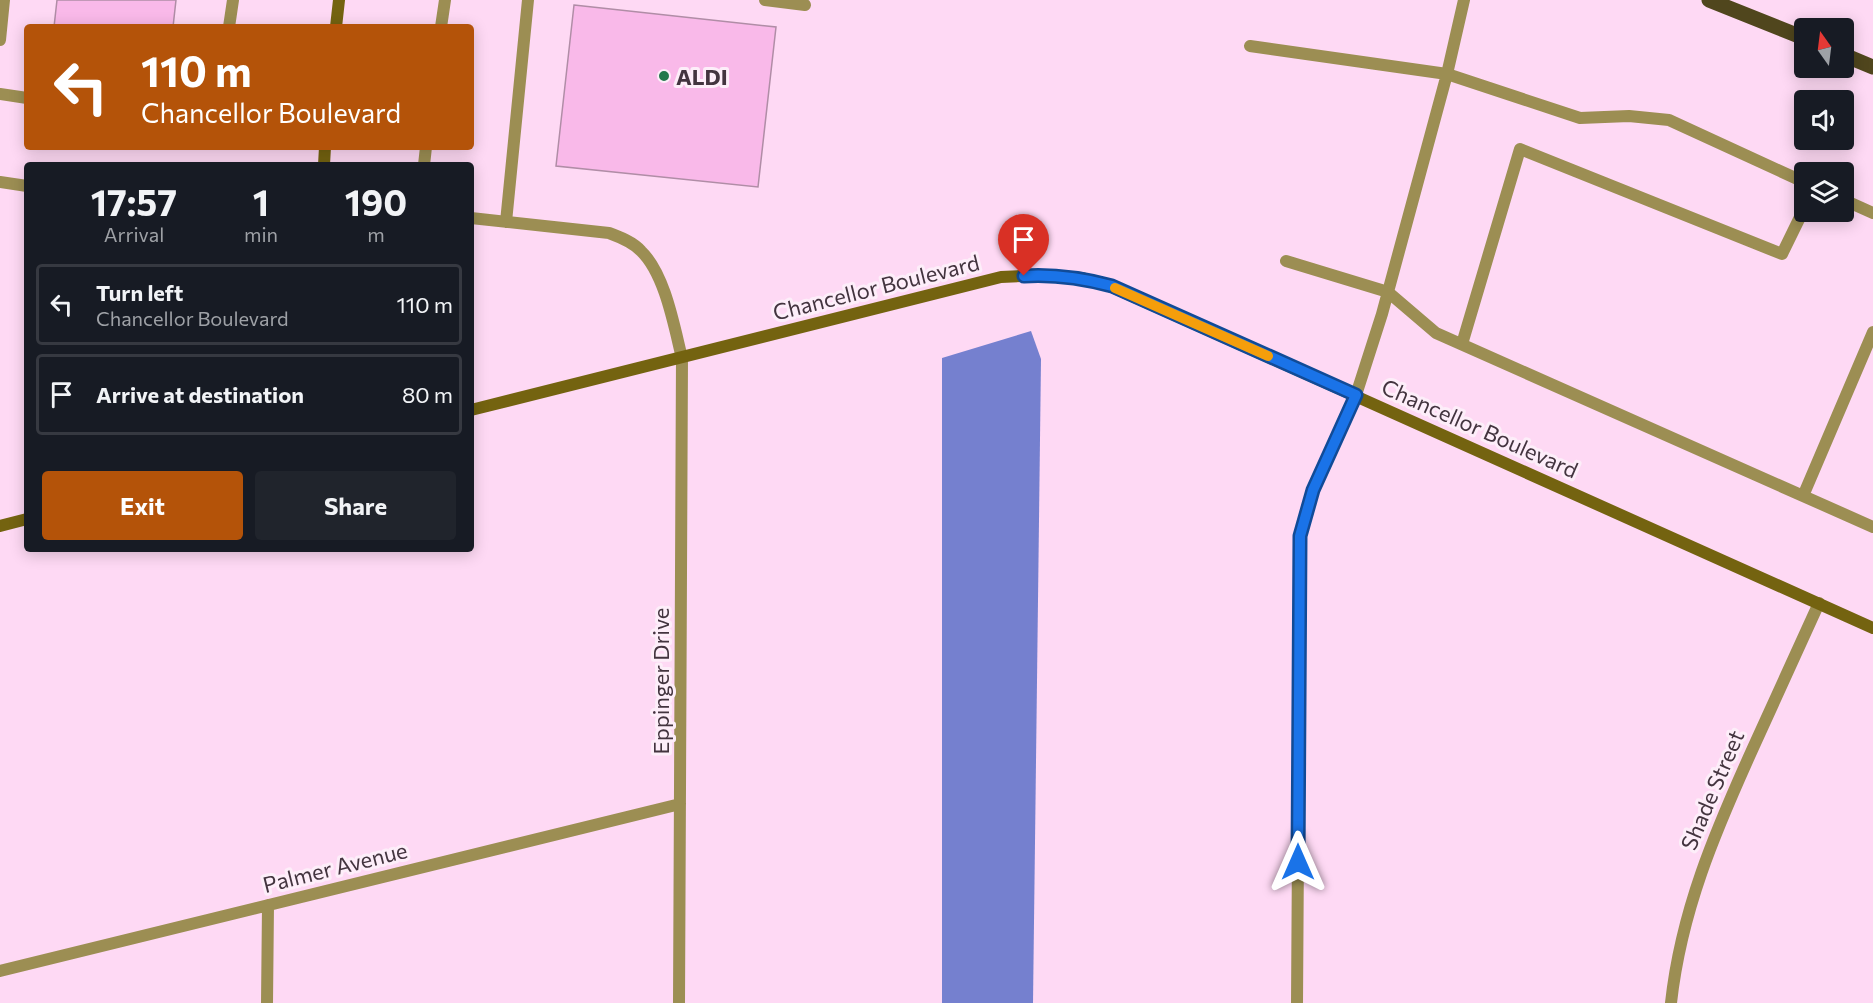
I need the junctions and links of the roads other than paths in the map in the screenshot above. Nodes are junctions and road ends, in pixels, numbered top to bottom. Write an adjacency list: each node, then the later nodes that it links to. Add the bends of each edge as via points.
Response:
1 (4, 0): 14 (street)
2 (233, 0): 10 (street)
3 (339, 0): 11 (street)
4 (445, 0): 12 (street)
5 (528, 0): 27 (street)
6 (765, 0): 9 (street)
7 (1464, 0): 18 (street)
8 (1709, 0): 13 (main road)
9 (805, 5)
10 (229, 24)
11 (336, 24)
12 (441, 24)
13 (1794, 34)
14 (0, 40)
15 (1250, 46): 18 (street)
16 (1854, 59): 17 (main road)
17 (1873, 67)
18 (1447, 74): 21 (street, via 1580,118 1629,116 1670,120); 30 (street)
19 (0, 94): 20 (street)
20 (24, 98)
21 (1794, 177)
22 (0, 182): 23 (street)
23 (24, 186)
24 (1854, 204): 25 (street)
25 (1873, 213)
26 (474, 218): 27 (street, Eppinger Drive)
27 (506, 222): 33 (street, Eppinger Drive, via 609,233 641,251 665,294)
28 (1798, 222): 32 (street, via 1782,254 1520,149)
29 (1286, 261): 30 (street)
30 (1388, 292): 32 (street, via 1436,333); 34 (street)
31 (1873, 332): 36 (street)
32 (1462, 344): 36 (street)
33 (682, 358): 34 (street, Chancellor Boulevard, via 1000,277 1047,275 1112,286); 35 (street, Chancellor Boulevard); 42 (street, Eppinger Drive)
34 (1356, 395): 40 (street, Chancellor Boulevard); 47 (street, via 1313,490 1300,536)
35 (474, 409)
36 (1803, 496): 39 (street)
37 (24, 520): 38 (street)
38 (0, 526)
39 (1873, 527)
40 (1819, 603): 41 (street, Chancellor Boulevard); 48 (street, Shade Street, via 1702,866 1680,942)
41 (1873, 628)
42 (680, 804): 43 (street, Palmer Avenue); 46 (street, Eppinger Drive)
43 (268, 905): 44 (street, Palmer Avenue); 45 (street)
44 (0, 971)
45 (267, 1003)
46 (679, 1003)
47 (1297, 1003)
48 (1671, 1003)

